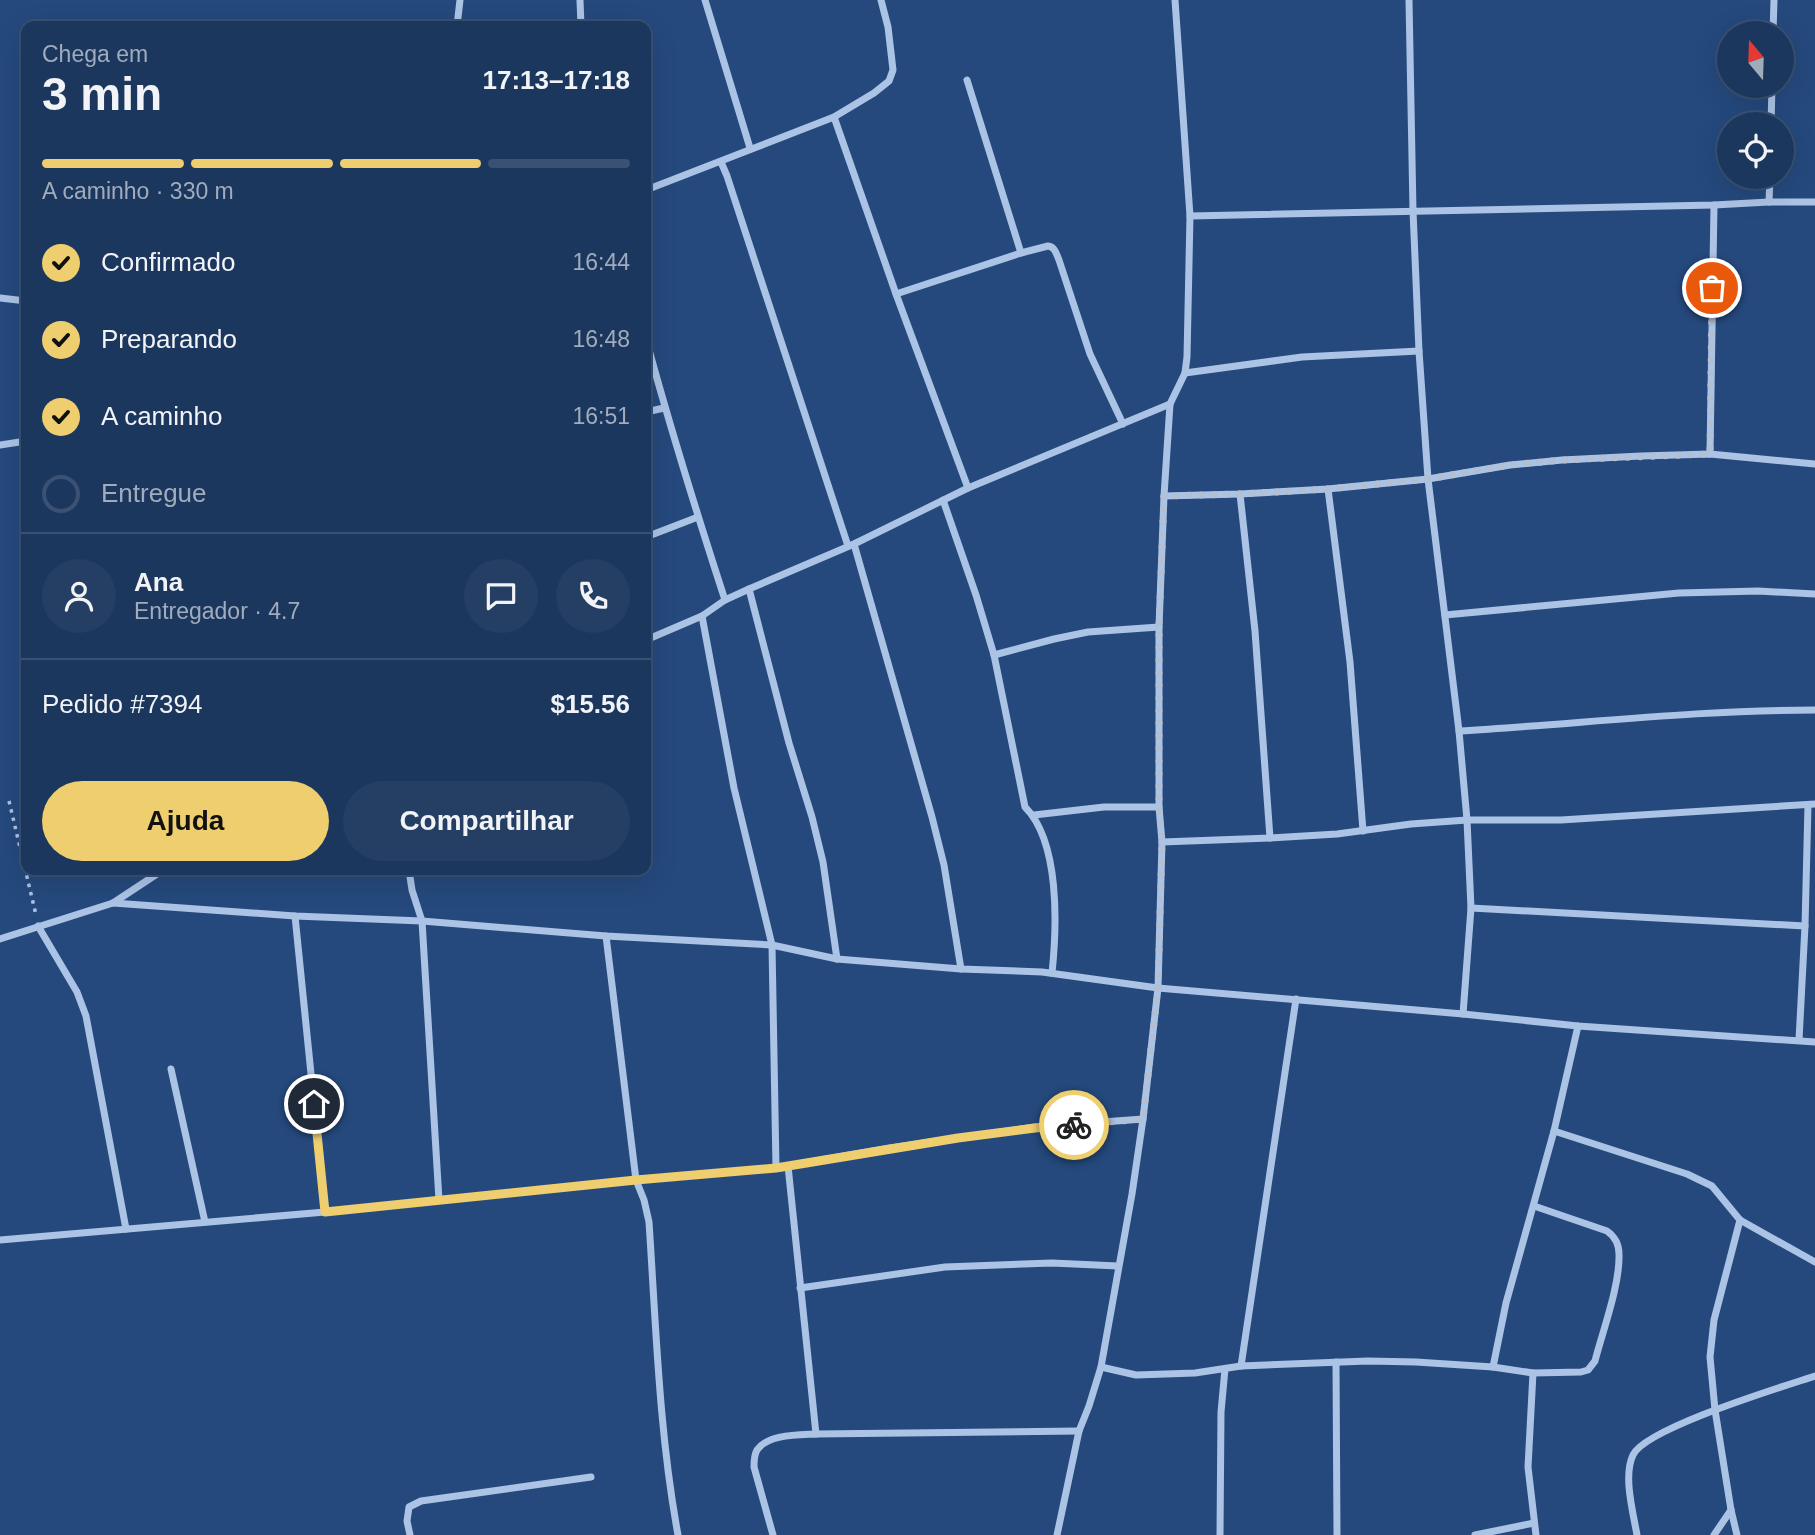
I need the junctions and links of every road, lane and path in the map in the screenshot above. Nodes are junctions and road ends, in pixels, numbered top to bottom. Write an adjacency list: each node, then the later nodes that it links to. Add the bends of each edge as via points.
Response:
1 (460, 0): 8 (street)
2 (580, 0): 9 (street)
3 (705, 0): 13 (street)
4 (881, 0): 12 (street, via 892,55 889,81)
5 (1175, 0): 21 (street)
6 (1409, 0): 20 (street)
7 (1774, 0): 10 (street)
8 (458, 21)
9 (582, 21)
10 (1773, 21)
11 (967, 80): 22 (street)
12 (834, 117): 13 (street); 23 (street)
13 (750, 148): 14 (street)
14 (721, 162): 15 (street); 45 (street)
15 (651, 188)
16 (1770, 189): 17 (street)
17 (1769, 202): 18 (street); 19 (street)
18 (1815, 202)
19 (1714, 205): 20 (street); 35 (street)
20 (1413, 211): 21 (street); 26 (street)
21 (1190, 216): 28 (street)
22 (1021, 253): 23 (street); 32 (street, via 1054,248 1090,355)
23 (896, 294): 38 (street)
24 (0, 298): 25 (street)
25 (21, 300)
26 (1419, 351): 28 (street, via 1302,357); 37 (street)
27 (651, 359): 30 (street)
28 (1185, 373): 29 (street)
29 (1170, 404): 32 (street); 41 (street)
30 (664, 408): 31 (street); 43 (street)
31 (651, 411)
32 (1123, 424): 38 (street)
33 (21, 443): 34 (street)
34 (0, 445)
35 (1710, 454): 36 (street); 37 (street, via 1562,460)
36 (1815, 464)
37 (1428, 479): 39 (street); 49 (street)
38 (968, 488): 42 (street)
39 (1328, 489): 40 (street); 61 (street, via 1350,662)
40 (1240, 494): 41 (street); 62 (street)
41 (1164, 496): 51 (street)
42 (943, 500): 45 (street); 53 (street)
43 (698, 517): 44 (street); 48 (street)
44 (651, 535)
45 (851, 545): 46 (street); 78 (street, via 932,817)
46 (749, 589): 48 (street); 77 (street, via 823,862)
47 (1815, 594): 49 (street, via 1679,593)
48 (725, 600): 50 (street)
49 (1445, 615): 55 (street)
50 (702, 616): 52 (street); 76 (street, via 734,788)
51 (1159, 627): 53 (street, via 1088,632); 58 (street)
52 (651, 638)
53 (994, 655): 59 (street, via 1025,807)
54 (1815, 710): 55 (street, via 1746,710)
55 (1459, 731): 60 (street)
56 (9, 801): 64 (path)
57 (1811, 804): 60 (street, via 1561,820); 73 (street)
58 (1159, 807): 59 (street, via 1104,807); 63 (street)
59 (1034, 815): 79 (street, via 1048,846 1054,890)
60 (1467, 820): 61 (street); 69 (street)
61 (1363, 831): 62 (street)
62 (1270, 838): 63 (street)
63 (1162, 842): 80 (street)
64 (21, 853)
65 (26, 875): 72 (path)
66 (155, 875): 68 (street)
67 (410, 875): 71 (street)
68 (113, 903): 70 (street); 72 (street)
69 (1471, 908): 73 (street); 82 (street)
70 (295, 916): 71 (street); 94 (street)
71 (422, 921): 74 (street); 92 (street)
72 (38, 926): 75 (street); 97 (street, via 86,1016)
73 (1805, 926): 84 (street)
74 (606, 936): 76 (street); 91 (street)
75 (0, 939)
76 (772, 945): 77 (street); 90 (street)
77 (838, 959): 78 (street)
78 (961, 968): 79 (street)
79 (1052, 973): 80 (street)
80 (1158, 988): 81 (street); 87 (street)
81 (1296, 999): 82 (street); 103 (street)
82 (1463, 1014): 83 (street)
83 (1578, 1026): 84 (street); 88 (street)
84 (1799, 1041): 85 (street)
85 (1815, 1042)
86 (171, 1069): 96 (street)
87 (1143, 1119): 89 (street, via 984,1134); 100 (street)
88 (1554, 1131): 93 (street); 95 (street, via 1701,1180 1712,1186)
89 (788, 1166): 90 (street); 101 (street)
90 (776, 1168): 91 (street)
91 (636, 1180): 92 (street); 116 (street, via 649,1222 662,1406)
92 (439, 1200): 94 (street)
93 (1534, 1206): 105 (street); 107 (street, via 1607,1231 1619,1253 1615,1288 1592,1366 1581,1372)
94 (325, 1212): 96 (street)
95 (1740, 1220): 99 (street); 109 (street, via 1714,1320 1710,1357)
96 (205, 1222): 97 (street)
97 (126, 1229): 98 (street)
98 (0, 1240)
99 (1815, 1262)
100 (1118, 1266): 101 (street, via 945,1266); 104 (street)
101 (800, 1287): 111 (street)
102 (1336, 1362): 103 (street); 105 (street); 120 (street)
103 (1241, 1366): 106 (street)
104 (1101, 1367): 106 (street, via 1136,1375); 110 (street)
105 (1493, 1367): 107 (street)
106 (1225, 1369): 119 (street)
107 (1533, 1373): 114 (street, via 1528,1467)
108 (1815, 1376): 109 (street)
109 (1716, 1410): 113 (street); 123 (street, via 1649,1438 1634,1452 1630,1495)
110 (1079, 1431): 111 (street); 118 (street)
111 (816, 1434): 117 (street, via 772,1440 757,1450 754,1467)
112 (591, 1477): 115 (street, via 421,1501 409,1507)
113 (1731, 1510): 124 (street); 125 (street)
114 (1534, 1523): 121 (street); 122 (street)
115 (410, 1535)
116 (678, 1535)
117 (773, 1535)
118 (1057, 1535)
119 (1220, 1535)
120 (1337, 1535)
121 (1475, 1535)
122 (1536, 1535)
123 (1637, 1535)
124 (1714, 1535)
125 (1737, 1535)

